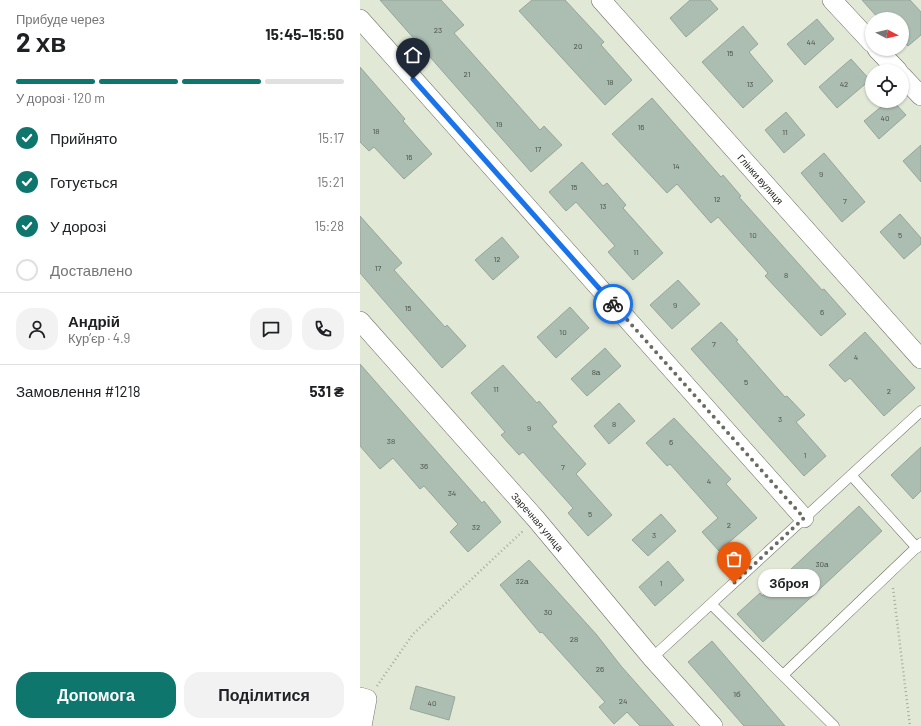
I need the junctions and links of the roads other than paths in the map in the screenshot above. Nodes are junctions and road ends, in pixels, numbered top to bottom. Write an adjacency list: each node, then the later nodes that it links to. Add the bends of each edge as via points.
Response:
1 (601, 0): 10 (street, Глінки вулиця)
2 (832, 0): 4 (street)
3 (360, 19): 13 (street)
4 (865, 35)
5 (884, 56): 6 (street)
6 (891, 64)
7 (909, 83): 8 (street)
8 (921, 96)
9 (360, 321): 16 (street, Заречная улица, via 536,519)
10 (921, 359)
11 (921, 411): 12 (lane)
12 (851, 475): 13 (lane); 14 (lane)
13 (804, 518): 15 (lane)
14 (919, 546): 17 (lane)
15 (711, 604): 16 (lane); 17 (lane)
16 (652, 658): 20 (street, Заречная улица)
17 (783, 675): 21 (lane)
18 (364, 698): 19 (street)
19 (362, 726)
20 (713, 726)
21 (834, 726)

